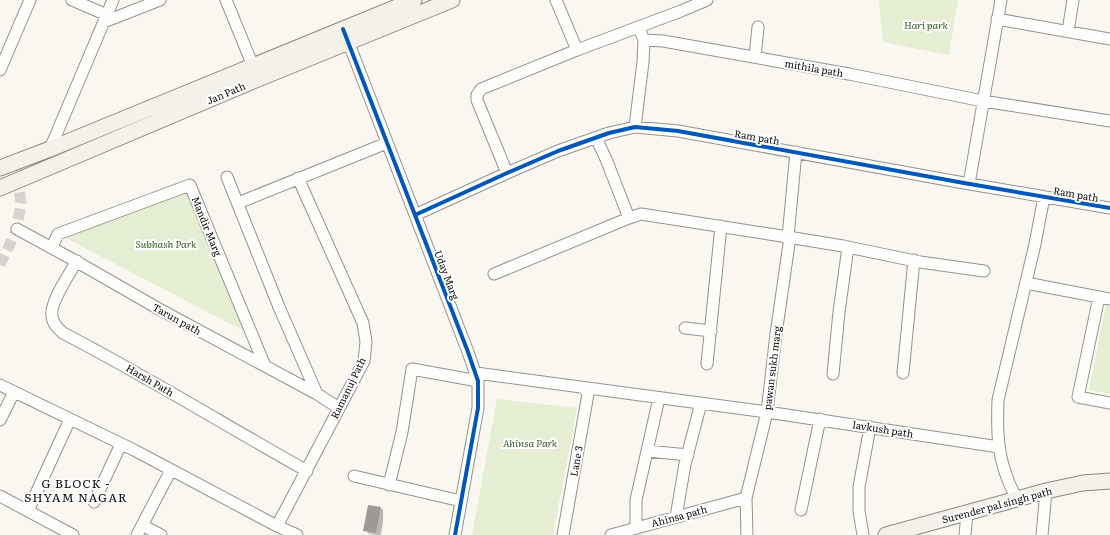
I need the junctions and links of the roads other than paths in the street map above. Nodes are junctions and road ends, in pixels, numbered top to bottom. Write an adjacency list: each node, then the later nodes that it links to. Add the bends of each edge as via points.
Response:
1 (30, 0): 23 (street)
2 (72, 0): 12 (street)
3 (113, 0): 12 (street)
4 (160, 0): 12 (street)
5 (226, 0): 22 (street)
6 (414, 0): 17 (street, Jan Path)
7 (452, 0): 17 (street, Jan Path)
8 (556, 0): 20 (street)
9 (707, 0): 15 (street)
10 (1001, 0): 13 (street)
11 (1073, 0): 16 (street)
12 (105, 18): 29 (street)
13 (997, 20): 16 (street); 24 (street)
14 (758, 26): 21 (street)
15 (638, 27): 19 (street); 20 (street)
16 (1068, 32): 18 (street)
17 (346, 36): 22 (street, Jan Path); 28 (street, Uday Marg); 36 (street, Jan Path)
18 (1110, 39)
19 (644, 40): 21 (street, mithila path); 26 (street)
20 (577, 50): 32 (street, via 481,90 477,95)
21 (755, 57): 24 (street, mithila path)
22 (253, 66): 29 (street, Jan Path)
23 (0, 70)
24 (983, 101): 25 (street, mithila path); 35 (street)
25 (1110, 121)
26 (635, 127): 27 (street, Ram path); 30 (street, Ram path, via 678,130)
27 (596, 138): 32 (street, Ram path); 41 (street)
28 (387, 143): 34 (street); 40 (street, Uday Marg)
29 (50, 149): 31 (street, Jan Path)
30 (796, 152): 35 (street, Ram path); 44 (street, pawan sukh marg)
31 (0, 168)
32 (507, 173): 40 (street, Ram path)
33 (227, 177): 38 (street)
34 (298, 178): 38 (street); 67 (street, Ramanuj Path, via 363,323 366,342 364,361)
35 (969, 184): 37 (street, Ram path)
36 (0, 188)
37 (1044, 196): 39 (street, Ram path); 51 (street)
38 (238, 203): 63 (street)
39 (1110, 208)
40 (415, 215): 59 (street, Uday Marg)
41 (629, 218): 42 (street, via 642,214); 50 (street)
42 (721, 226): 44 (street); 54 (street)
43 (17, 229): 46 (street, Tarun path)
44 (789, 237): 45 (street); 68 (street, pawan sukh marg)
45 (848, 247): 47 (street); 58 (street)
46 (52, 248): 48 (street, Tarun path); 56 (street, Mandir Marg, via 58,234 190,185)
47 (914, 260): 49 (street); 57 (street)
48 (77, 261): 56 (street, Tarun path); 78 (street, Harsh Path, via 54,303 51,314 55,326 63,333)
49 (984, 272)
50 (494, 274)
51 (1026, 283): 52 (street); 74 (street, via 998,400)
52 (1104, 298): 66 (street, via 1078,397)
53 (685, 328): 54 (street)
54 (710, 331): 55 (street)
55 (707, 364)
56 (265, 366): 63 (street, Tarun path)
57 (903, 373)
58 (834, 374)
59 (477, 377): 61 (street, lavkush path); 81 (street, lavkush path, via 412,369); 86 (street, Uday Marg, via 478,408)
60 (0, 385): 62 (street)
61 (584, 388): 64 (street, lavkush path); 100 (street, Lane 3, via 588,394)
62 (14, 392): 69 (street); 71 (street)
63 (317, 394): 67 (street, Tarun path)
64 (659, 398): 65 (street, lavkush path); 75 (street)
65 (701, 403): 68 (street, lavkush path); 76 (street)
66 (1110, 403)
67 (339, 408): 78 (street, Ramanuj Path)
68 (767, 412): 70 (street, lavkush path); 84 (street, pawan sukh marg)
69 (70, 419): 73 (street); 89 (street)
70 (820, 419): 72 (street, lavkush path); 88 (street)
71 (0, 420)
72 (870, 427): 74 (street, lavkush path); 103 (street, via 859,487)
73 (121, 444): 77 (street); 87 (street)
74 (999, 447): 85 (street, via 1008,480)
75 (647, 451): 76 (street); 92 (street, via 636,500)
76 (688, 455): 91 (street)
77 (171, 470): 93 (street); 94 (street)
78 (307, 470): 94 (street, Ramanuj Path)
79 (354, 476): 81 (street)
80 (1110, 481): 82 (street, Surender pal singh path, via 1083,483)
81 (390, 485): 86 (street)
82 (1046, 491): 85 (street, Surender pal singh path); 106 (street)
83 (0, 496): 89 (street)
84 (746, 498): 91 (street, Ahinsa path); 102 (street, pawan sukh marg)
85 (1017, 499): 90 (street, Surender pal singh path)
86 (461, 501): 99 (street, Uday Marg)
87 (94, 502)
88 (801, 510)
89 (28, 511): 95 (street)
90 (967, 513): 104 (street, Surender pal singh path); 105 (street)
91 (676, 517): 92 (street, Ahinsa path)
92 (636, 528): 101 (street, Ahinsa path)
93 (139, 530): 97 (street)
94 (282, 530): 98 (street)
95 (62, 532): 96 (street)
96 (73, 535)
97 (160, 535)
98 (297, 535)
99 (455, 535)
100 (563, 535)
101 (611, 535)
102 (747, 535)
103 (863, 535)
104 (886, 535)
105 (965, 535)
106 (1042, 535)

